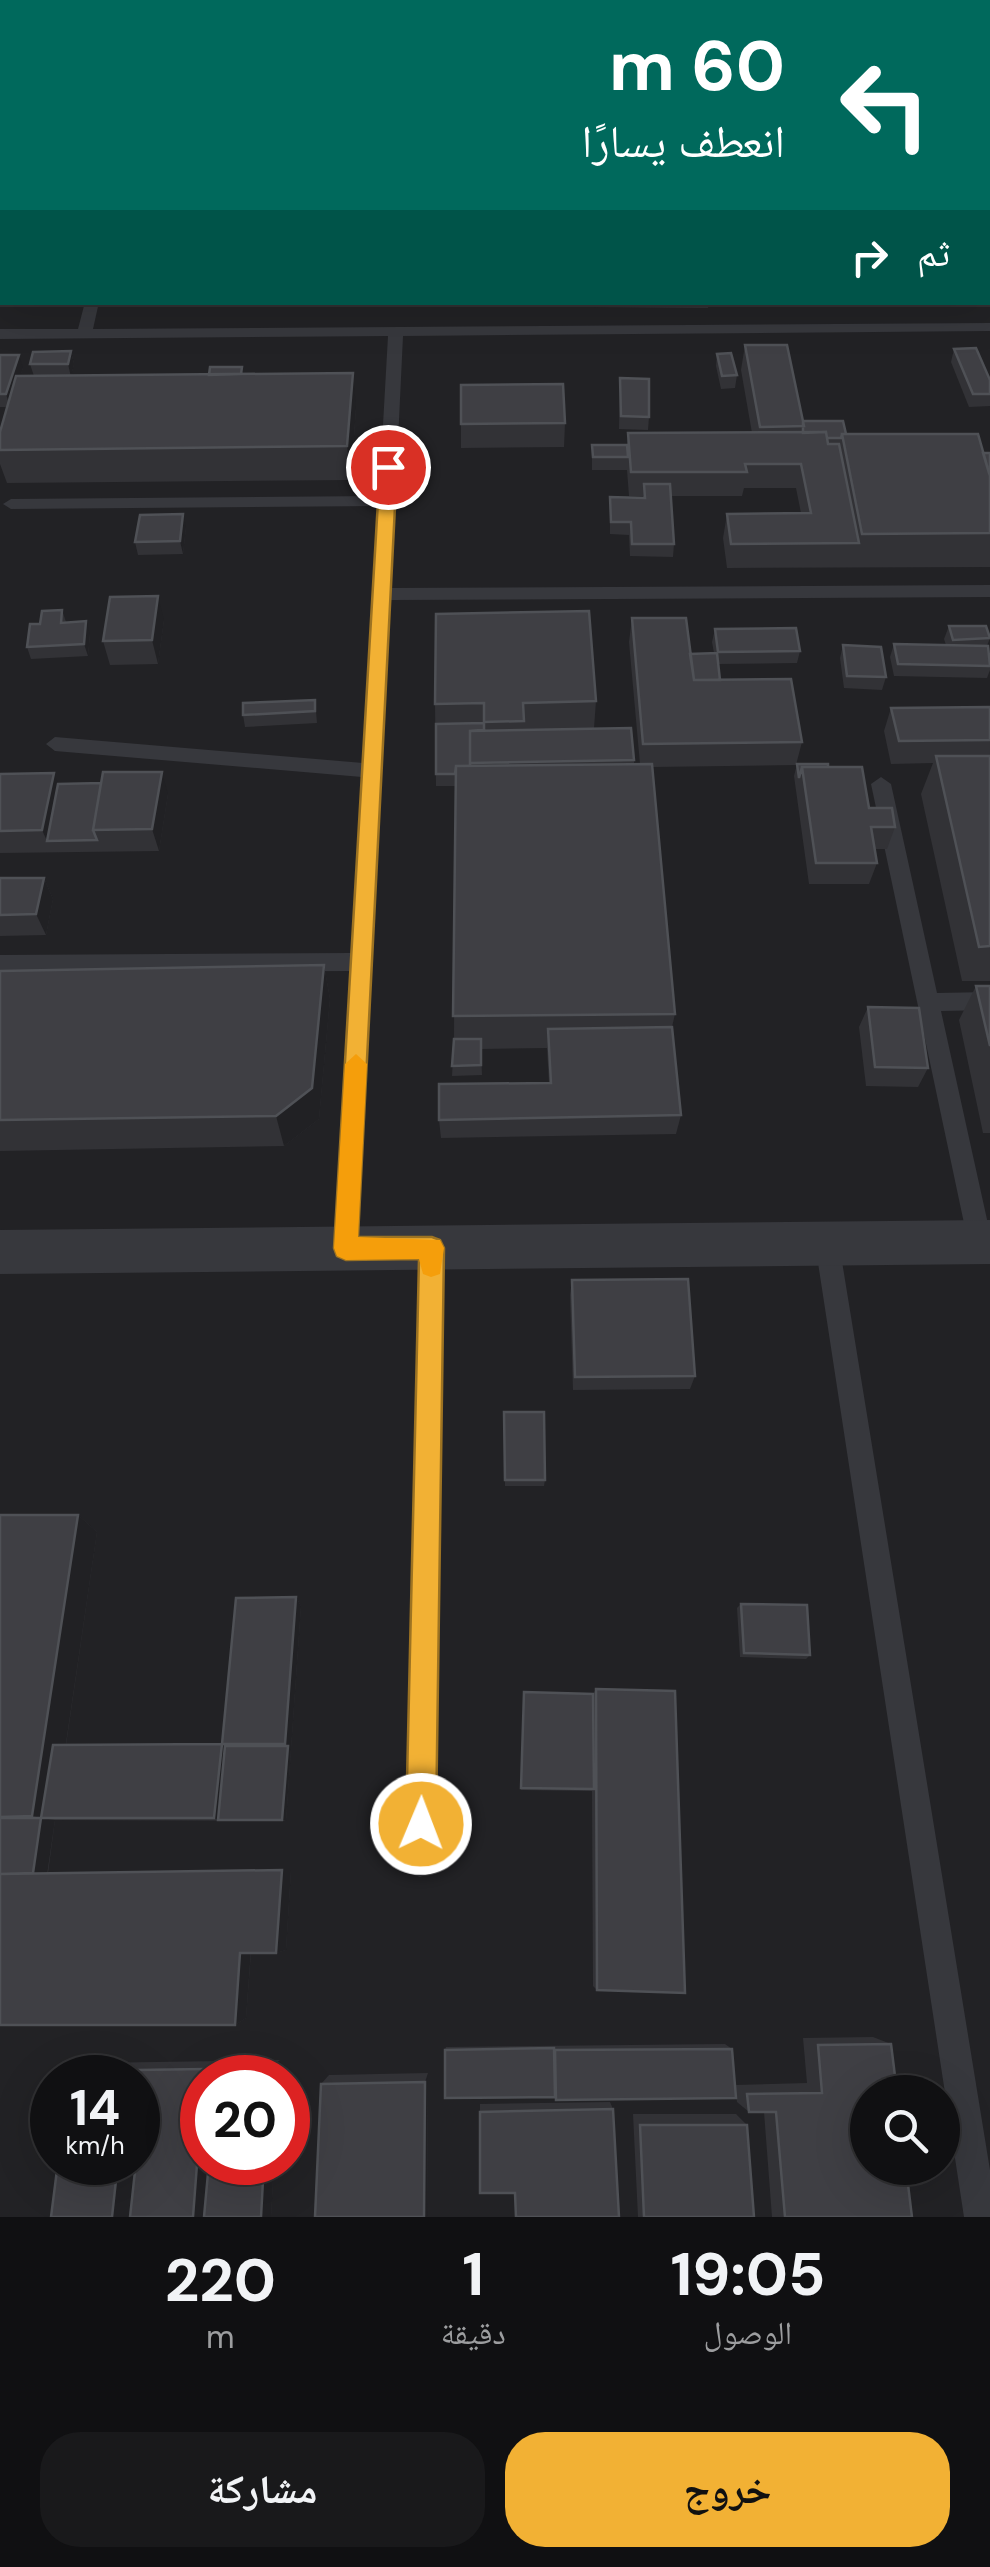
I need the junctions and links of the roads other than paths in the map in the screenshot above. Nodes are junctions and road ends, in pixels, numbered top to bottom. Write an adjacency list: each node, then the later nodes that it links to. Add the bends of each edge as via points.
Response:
1 (91, 305): 4 (lane)
2 (990, 327): 3 (lane)
3 (396, 331): 4 (lane); 6 (lane)
4 (85, 333): 5 (lane)
5 (0, 334)
6 (387, 501): 7 (lane); 9 (lane)
7 (11, 504)
8 (990, 591): 9 (lane)
9 (382, 594): 11 (lane)
10 (55, 744): 11 (lane)
11 (372, 772): 13 (lane)
12 (881, 784): 16 (lane)
13 (362, 962): 14 (lane); 19 (lane)
14 (0, 964)
15 (990, 1001): 16 (lane)
16 (928, 1002): 17 (lane)
17 (985, 1242): 18 (street)
18 (828, 1243): 20 (street); 23 (lane)
19 (346, 1248): 20 (street); 21 (street)
20 (432, 1248): 22 (lane)
21 (0, 1252)
22 (420, 1862)
23 (981, 2217)

